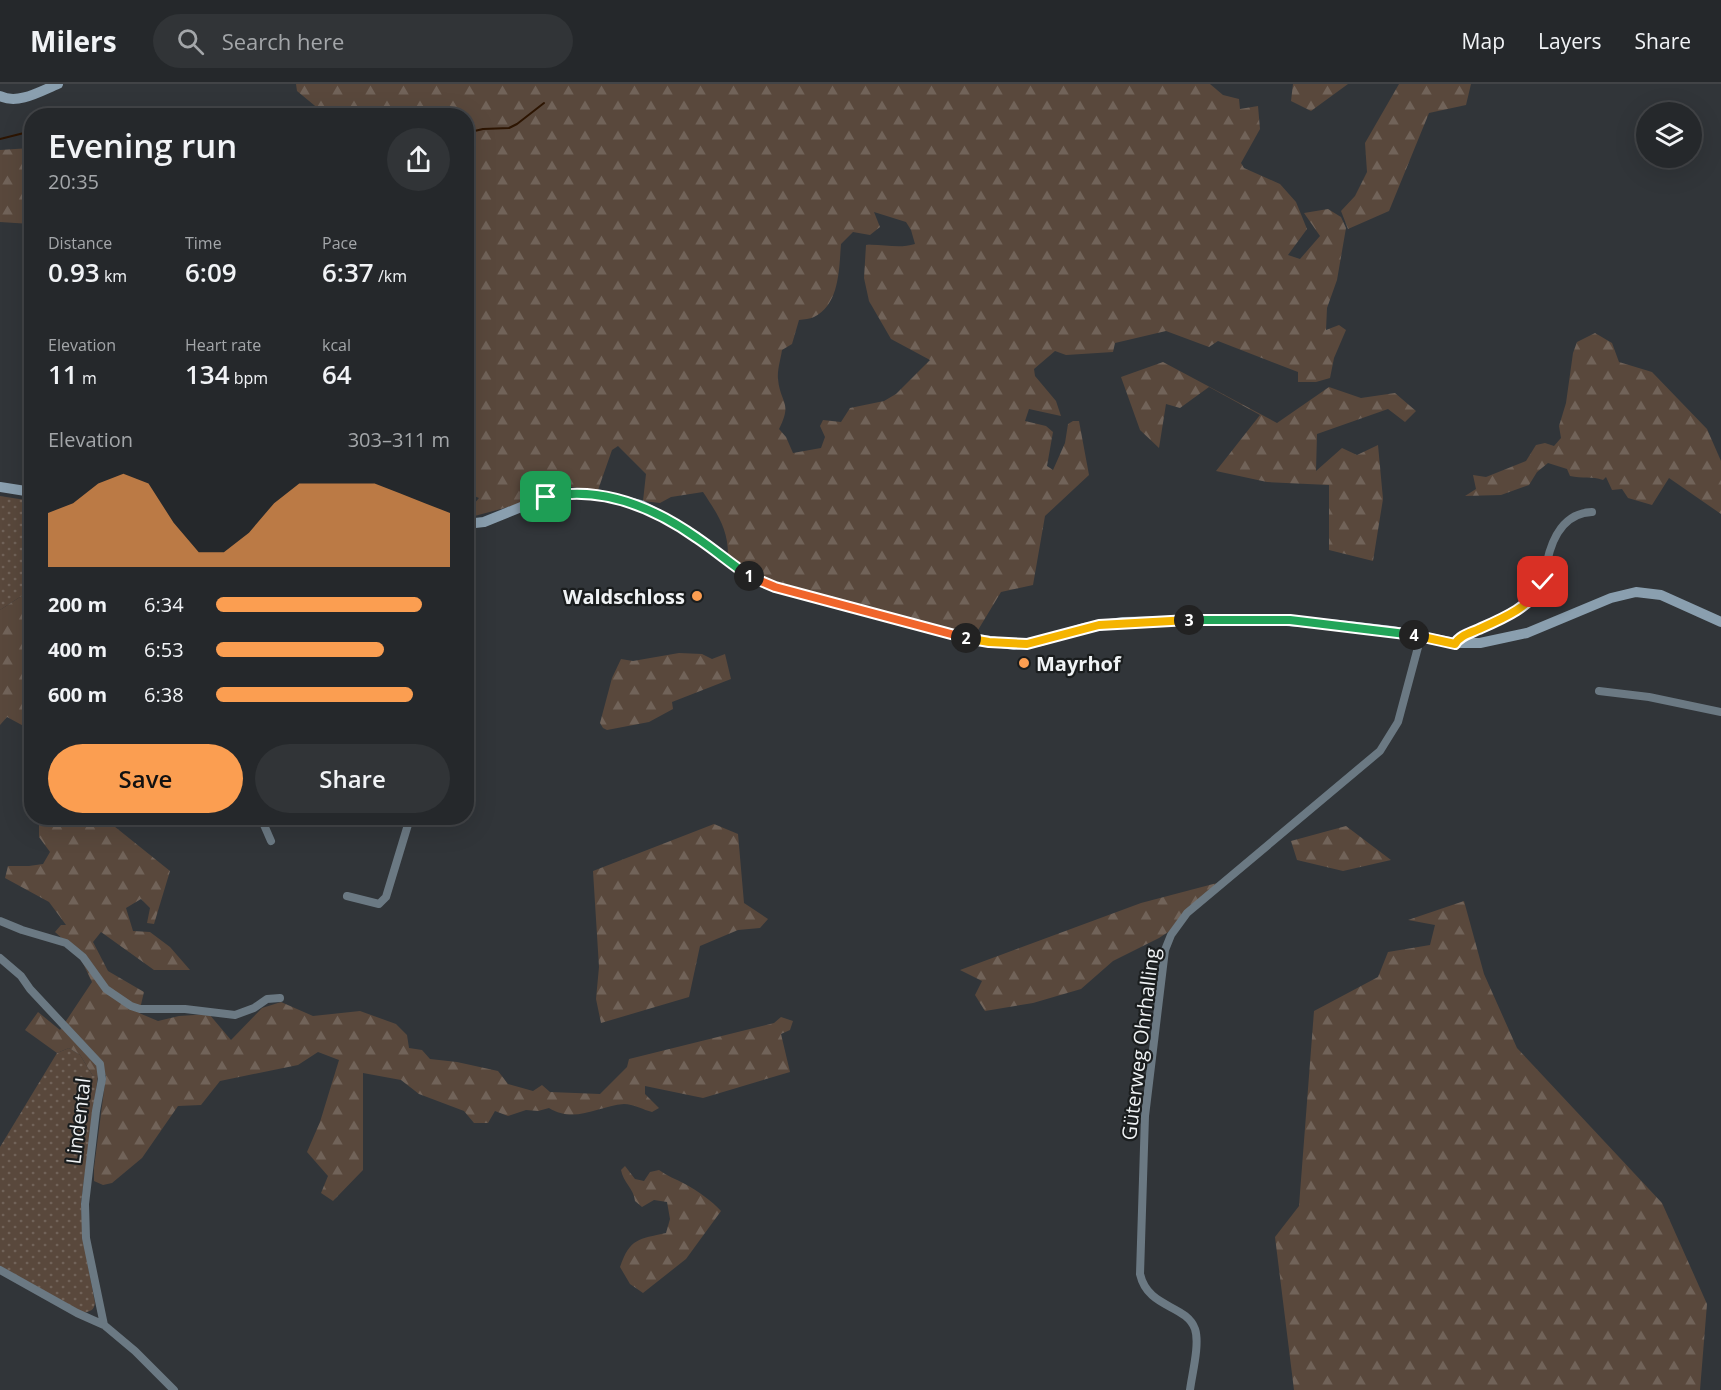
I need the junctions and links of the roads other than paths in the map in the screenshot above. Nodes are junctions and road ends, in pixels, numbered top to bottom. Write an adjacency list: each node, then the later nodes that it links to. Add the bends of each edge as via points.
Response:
1 (58, 84): 2 (main road, via 17,99)
2 (0, 96)
3 (0, 487): 4 (main road)
4 (24, 491)
5 (1592, 512): 9 (street, via 1574,516 1560,528 1535,595 1518,609 1460,637)
6 (474, 523): 8 (main road, via 559,494 600,495 641,505 767,584 989,642 1027,644 1123,622 1226,619 1290,620)
7 (1721, 622): 9 (main road, via 1662,595 1636,592 1611,598 1513,638)
8 (1421, 636): 9 (main road); 24 (street, Güterweg Ohrhalling, via 1398,722 1380,751 1187,913 1165,950 1145,1116 1140,1274 1147,1292 1194,1327)
9 (1455, 644)
10 (1599, 691): 11 (street)
11 (1721, 712)
12 (264, 825): 14 (street)
13 (408, 825): 15 (street, via 386,897 379,904)
14 (271, 841)
15 (347, 896)
16 (0, 921): 18 (street, via 66,943 83,957 106,989 140,1009 235,1015 267,999)
17 (0, 958): 20 (street, Lindental, via 100,1064 102,1079 85,1204 86,1238)
18 (280, 998)
19 (0, 1270): 21 (street)
20 (100, 1306): 21 (street); 22 (street, Lindental)
21 (88, 1318): 22 (street)
22 (104, 1325): 23 (street)
23 (174, 1390)
24 (1190, 1390)

